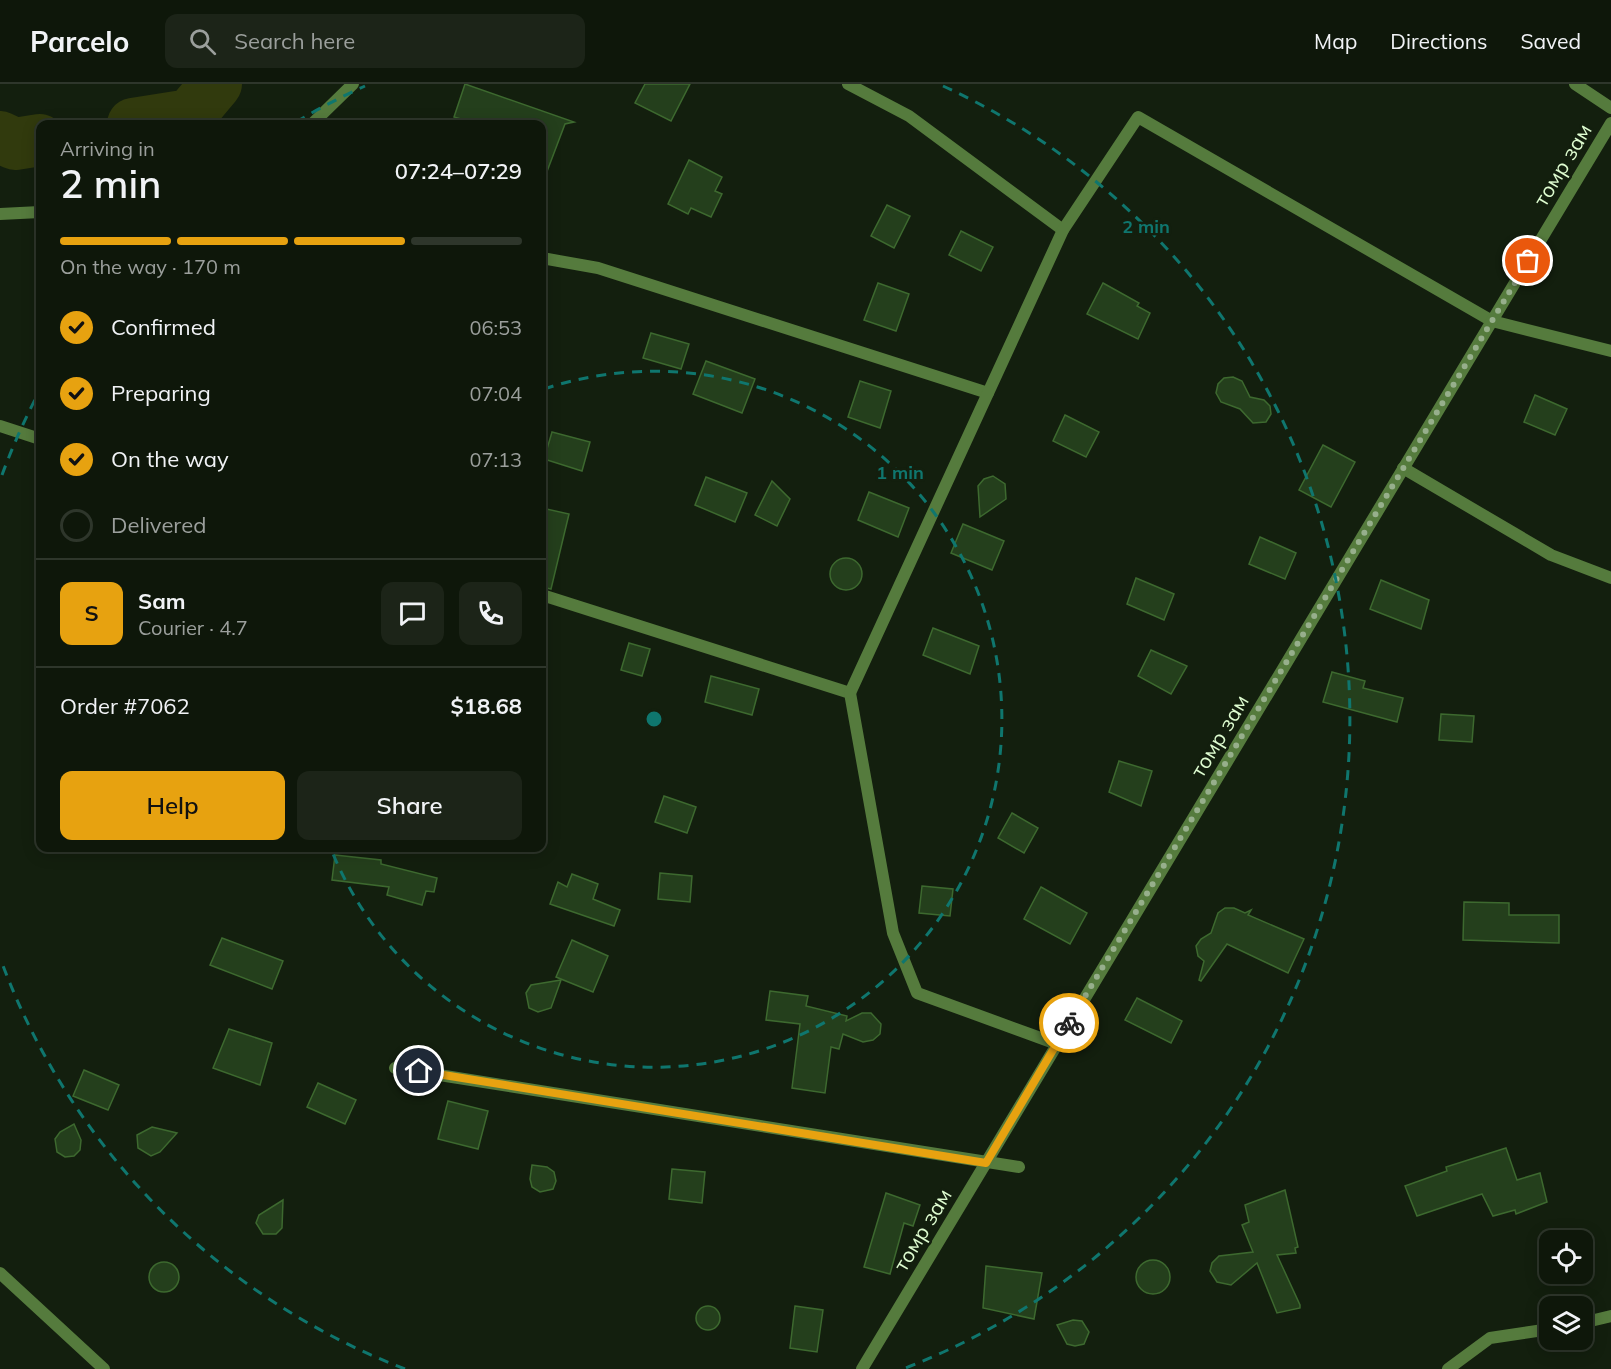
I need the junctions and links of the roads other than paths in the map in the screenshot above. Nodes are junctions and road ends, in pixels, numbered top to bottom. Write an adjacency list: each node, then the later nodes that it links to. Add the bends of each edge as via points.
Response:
1 (353, 84): 5 (street)
2 (848, 84): 9 (street, via 909,116)
3 (1575, 84): 4 (street)
4 (1611, 108)
5 (316, 120)
6 (1611, 123): 11 (street, томр зам)
7 (36, 212): 8 (street)
8 (0, 214)
9 (1063, 230): 11 (street, via 1138,117); 13 (street)
10 (546, 259): 13 (street, via 598,268)
11 (1492, 321): 12 (street); 16 (street, томр зам)
12 (1611, 351)
13 (988, 393): 19 (street)
14 (0, 426): 15 (street)
15 (36, 438)
16 (1404, 468): 17 (street, via 1551,555); 20 (street, томр зам)
17 (1611, 578)
18 (546, 596): 19 (street)
19 (850, 693): 20 (street, via 893,933 917,993)
20 (1057, 1044): 22 (street, томр зам)
21 (395, 1068): 22 (street)
22 (986, 1163): 23 (street); 29 (street, томр зам)
23 (1019, 1167)
24 (0, 1273): 28 (street)
25 (1611, 1316): 26 (street)
26 (1593, 1320)
27 (1539, 1331): 30 (street, via 1490,1338)
28 (104, 1369)
29 (862, 1369)
30 (1448, 1369)

